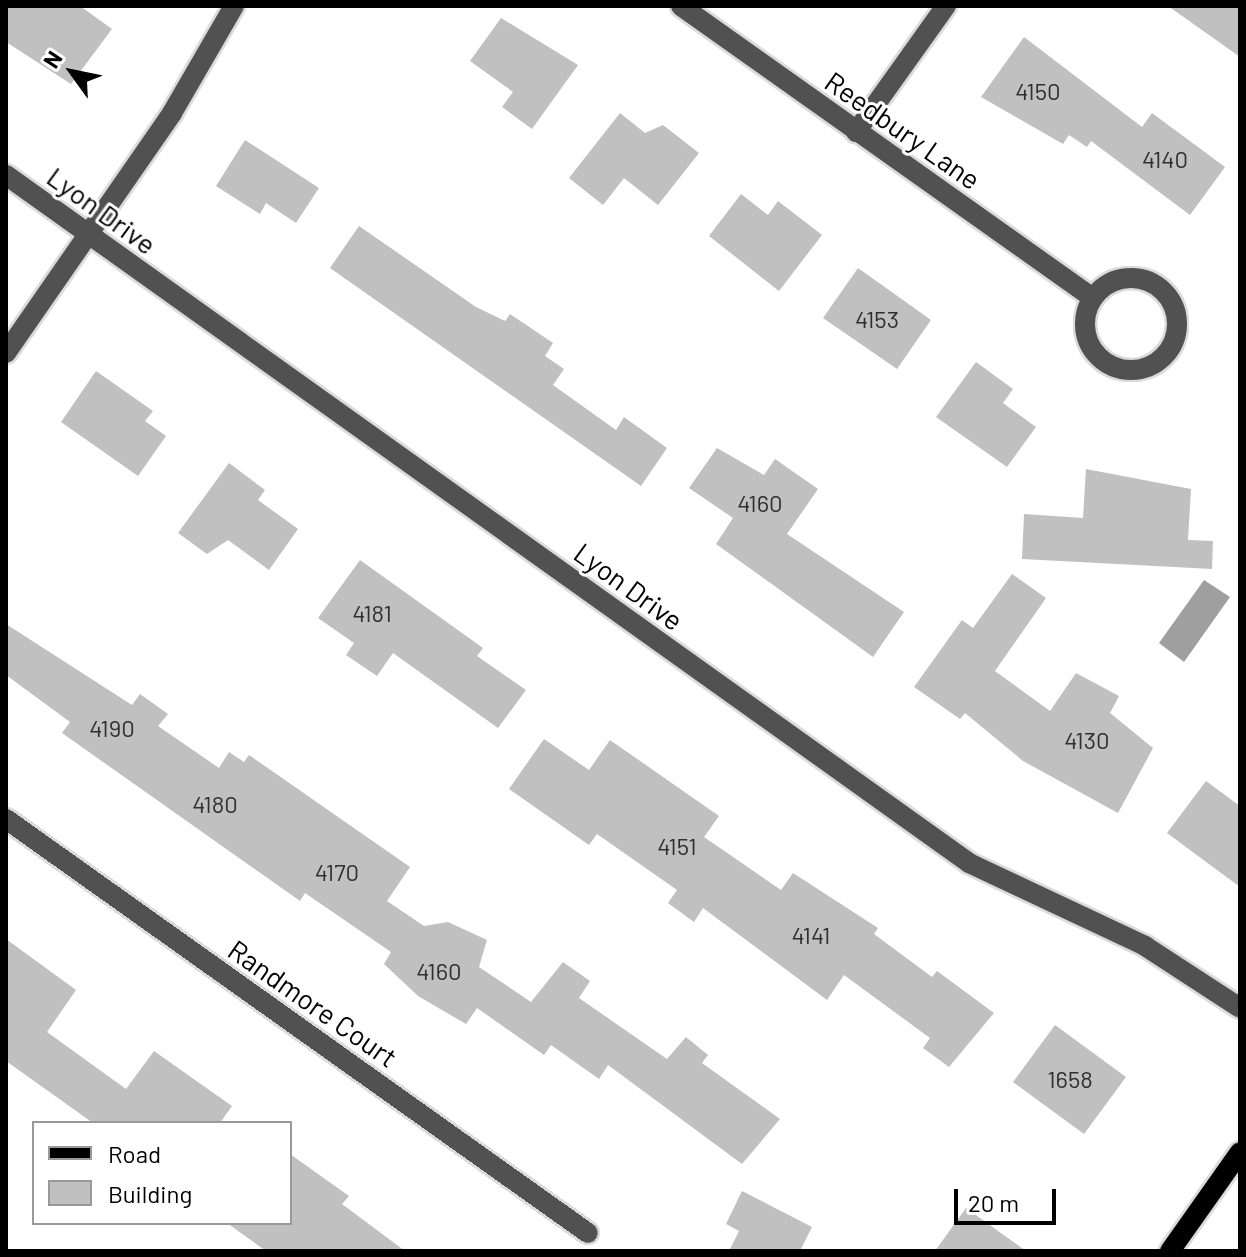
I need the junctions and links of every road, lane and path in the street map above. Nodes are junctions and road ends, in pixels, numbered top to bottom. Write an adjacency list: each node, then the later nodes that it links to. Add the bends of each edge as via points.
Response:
1 (234, 6): 6 (street)
2 (681, 6): 4 (street, Reedbury Lane)
3 (946, 6): 4 (street)
4 (856, 132): 7 (street, Reedbury Lane)
5 (6, 175): 6 (street, Lyon Drive)
6 (89, 235): 8 (street); 10 (street, Lyon Drive, via 969,863 1145,946)
7 (1093, 298): 7 (street, via 1086,336 1103,360 1133,370 1173,346 1177,314 1160,287 1119,279)
8 (6, 353)
9 (6, 819): 12 (street, Randmore Court)
10 (1240, 1008)
11 (1240, 1152): 13 (main road)
12 (588, 1233)
13 (1170, 1251)

